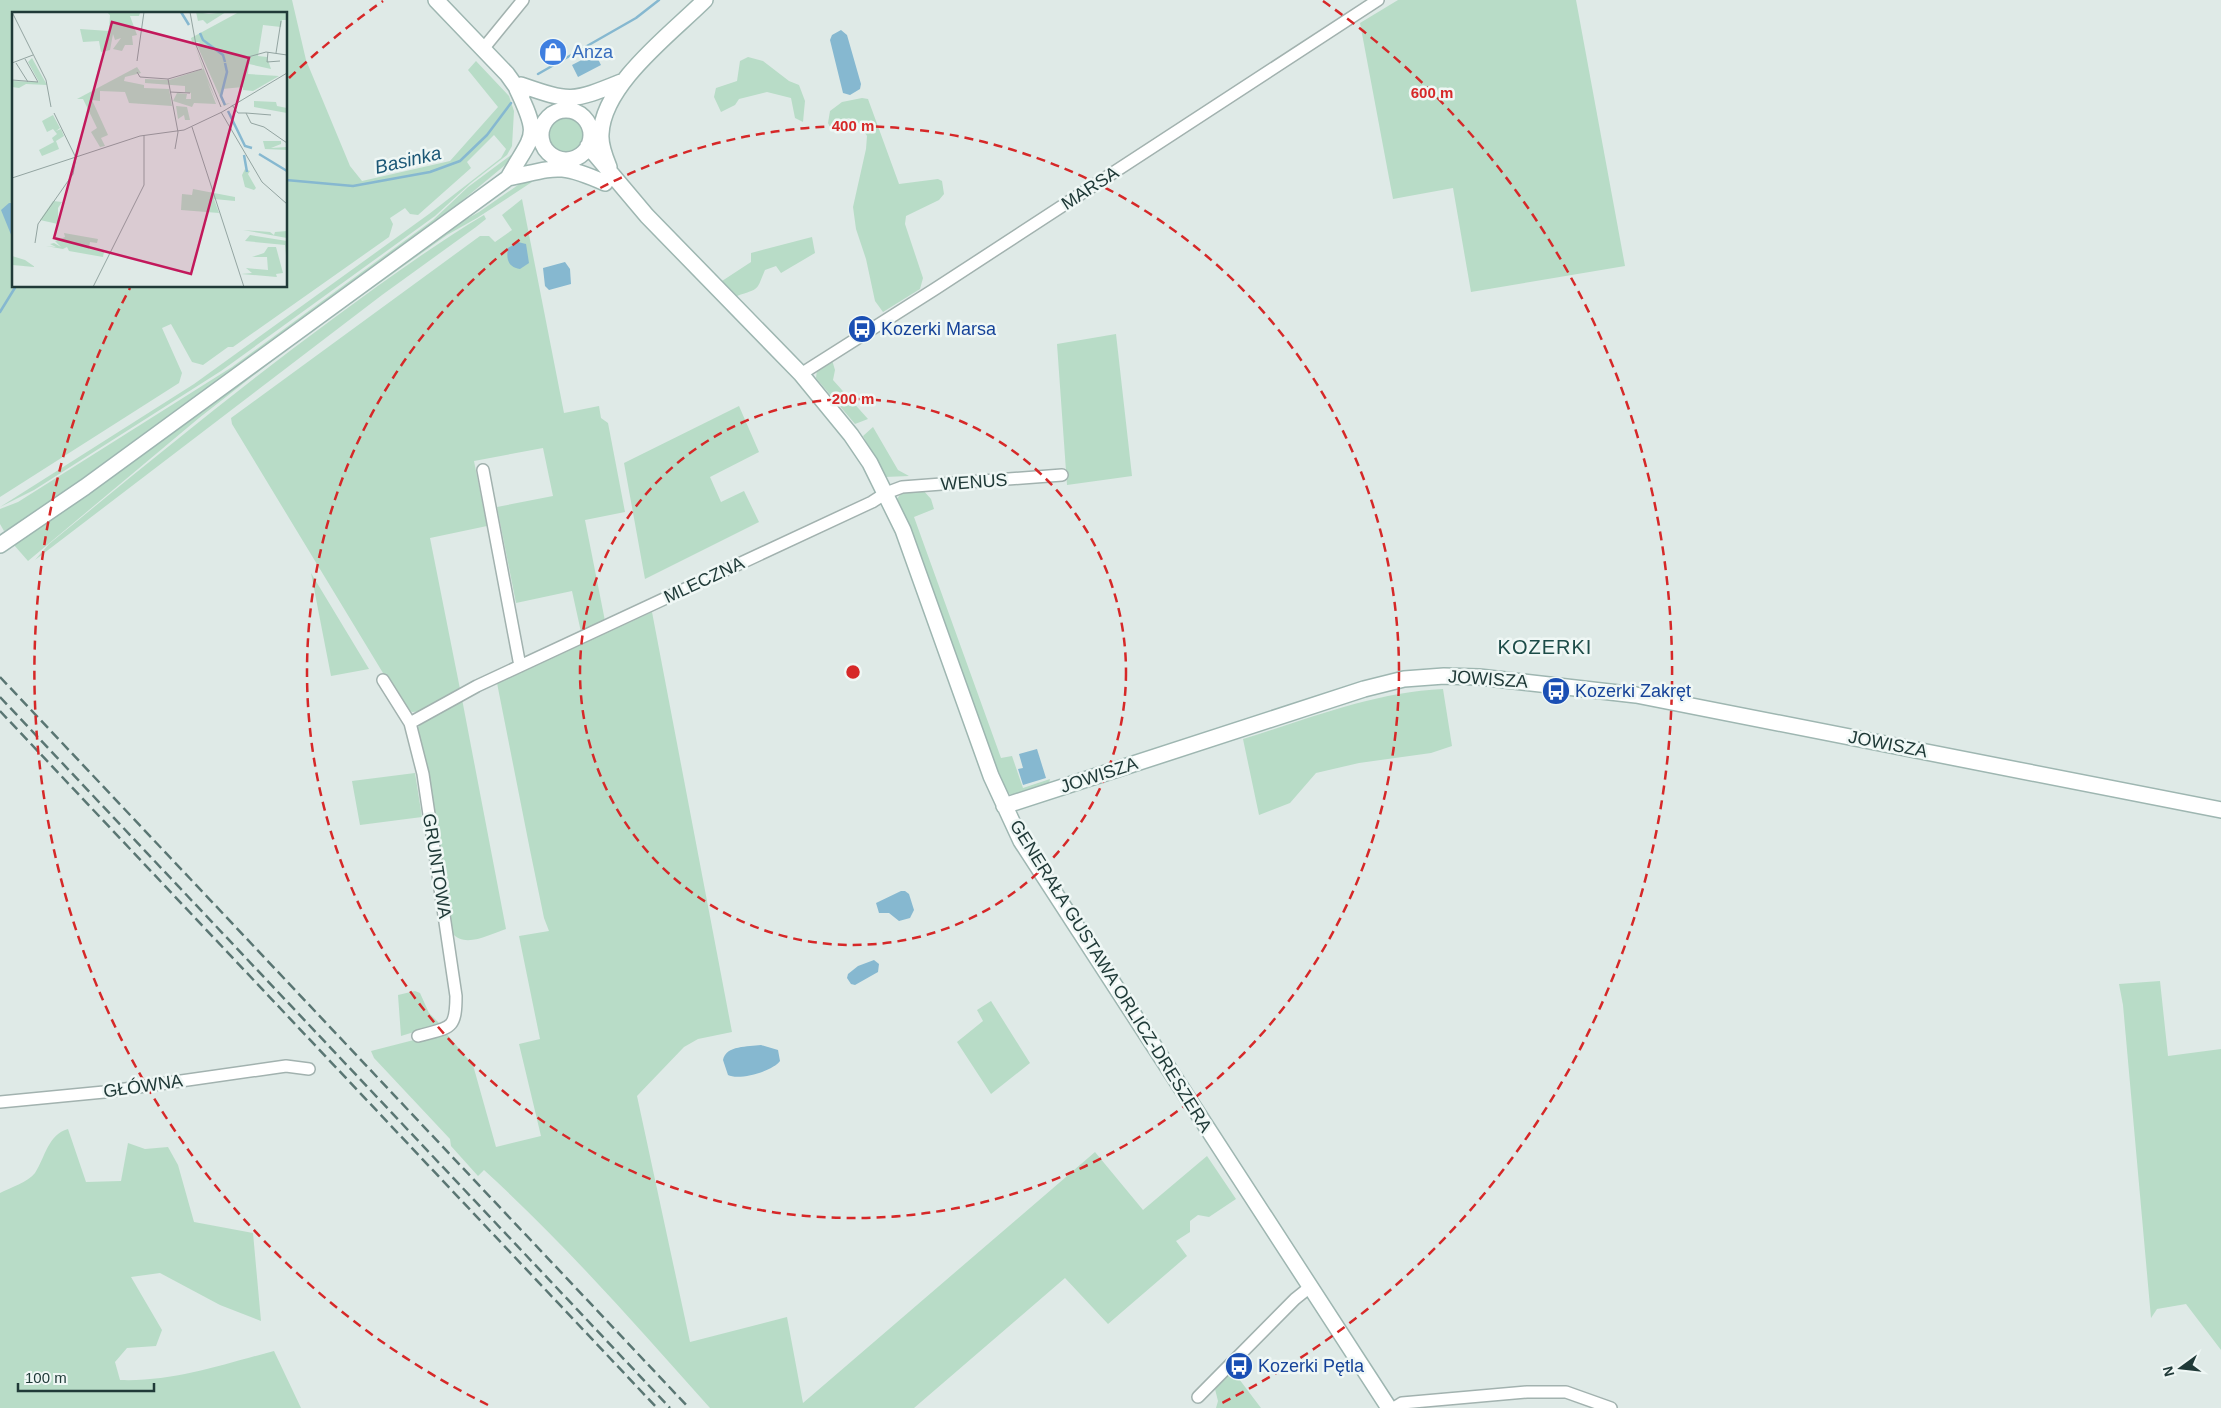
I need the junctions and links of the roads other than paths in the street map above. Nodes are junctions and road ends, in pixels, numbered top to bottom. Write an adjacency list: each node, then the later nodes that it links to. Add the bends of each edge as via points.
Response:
1 (436, 0): 5 (main road)
2 (523, 0): 5 (street)
3 (705, 0): 7 (main road)
4 (1378, 0): 17 (street, MARSA)
5 (482, 49): 6 (main road)
6 (519, 87): 7 (main road, via 562,99); 9 (main road); 11 (main road, via 532,107); 15 (main road, via 532,127 527,149)
7 (616, 87): 8 (main road); 10 (main road); 16 (main road, via 600,135)
8 (570, 111): 9 (main road); 10 (main road, via 582,116)
9 (554, 113): 11 (main road)
10 (589, 128): 12 (main road)
11 (541, 132): 13 (main road, via 545,149); 15 (main road, via 539,146)
12 (588, 146): 14 (main road); 16 (main road, GENERAŁA GUSTAWA ORLICZ-DRESZERA)
13 (554, 157): 14 (main road, via 561,160); 15 (main road)
14 (576, 158): 16 (main road, GENERAŁA GUSTAWA ORLICZ-DRESZERA)
15 (515, 172): 16 (main road, via 563,168); 21 (main road, via 85,487)
16 (609, 180): 17 (main road, GENERAŁA GUSTAWA ORLICZ-DRESZERA, via 621,198 647,216)
17 (801, 374): 20 (main road, GENERAŁA GUSTAWA ORLICZ-DRESZERA, via 851,435)
18 (483, 470): 22 (street)
19 (1062, 475): 20 (street, WENUS, via 902,487)
20 (886, 493): 22 (street, MLECZNA); 25 (main road, GENERAŁA GUSTAWA ORLICZ-DRESZERA, via 916,562)
21 (4, 542)
22 (520, 666): 24 (street, MLECZNA)
23 (382, 680): 24 (street, GRUNTOWA)
24 (410, 722): 27 (street, GRUNTOWA, via 423,774 456,996 453,1023)
25 (1004, 806): 26 (main road, JOWISZA, via 1364,689 1404,679 1444,676 1636,695); 30 (main road, GENERAŁA GUSTAWA ORLICZ-DRESZERA, via 1021,841 1052,890)
26 (2221, 810)
27 (418, 1036)
28 (309, 1069): 29 (street, GŁÓWNA, via 286,1066 104,1092)
29 (0, 1102)
30 (1310, 1287): 31 (street); 32 (main road, GENERAŁA GUSTAWA ORLICZ-DRESZERA)
31 (1198, 1398)
32 (1389, 1408)
33 (1394, 1408): 34 (street, via 1402,1403 1527,1392 1566,1392)
34 (1611, 1408)

